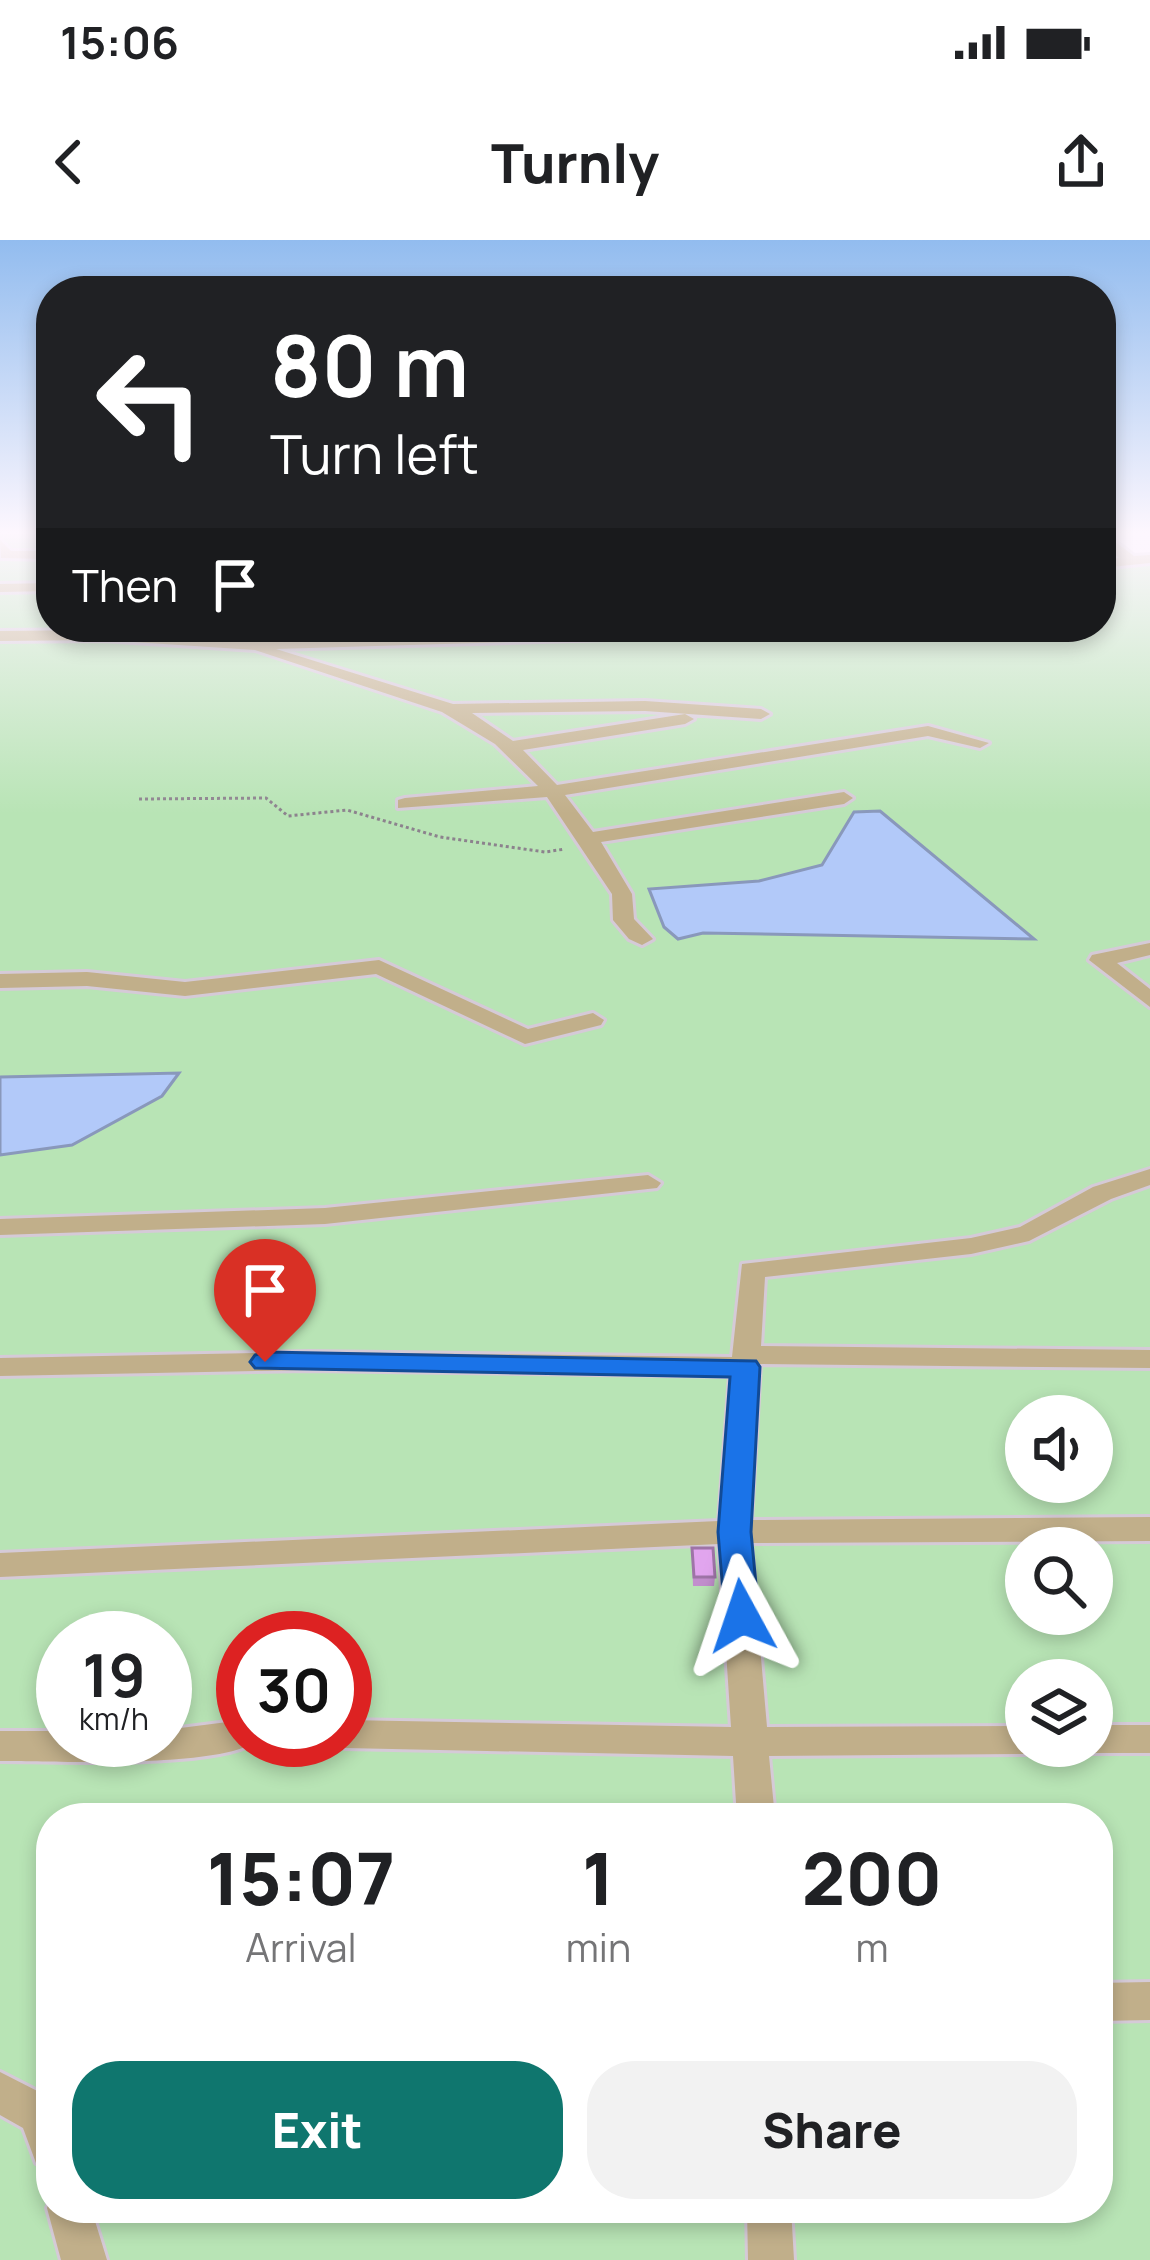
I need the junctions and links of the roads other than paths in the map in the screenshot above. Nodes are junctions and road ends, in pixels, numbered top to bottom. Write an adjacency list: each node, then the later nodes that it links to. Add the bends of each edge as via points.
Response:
1 (0, 636): 2 (street)
2 (36, 636)
3 (204, 642): 5 (street)
4 (347, 642): 5 (street)
5 (248, 645): 6 (street)
6 (451, 709): 7 (street); 10 (street)
7 (737, 711): 8 (street); 10 (street)
8 (761, 714)
9 (980, 742): 11 (street, via 928,731)
10 (512, 747): 11 (street)
11 (548, 791): 13 (street); 14 (street)
12 (844, 798): 14 (street)
13 (405, 804)
14 (594, 841): 15 (street, via 622,894 624,924)
15 (642, 939)
16 (1150, 949): 18 (street, via 1100,960)
17 (0, 981): 19 (street, via 185,989 380,967 525,1037)
18 (1150, 1000)
19 (592, 1020)
20 (1150, 1177): 24 (street, via 1028,1233 752,1270)
21 (648, 1183): 22 (street, via 163,1228)
22 (0, 1227)
23 (1150, 1359): 24 (street)
24 (746, 1361): 25 (street); 27 (street)
25 (0, 1366)
26 (1150, 1528): 27 (street)
27 (734, 1532): 28 (street); 34 (street)
28 (0, 1565)
29 (372, 1735): 34 (street)
30 (216, 1738): 35 (street)
31 (1113, 1739): 32 (street)
32 (1150, 1739)
33 (1005, 1740): 34 (street)
34 (754, 1742): 36 (street)
35 (0, 1746)
36 (756, 1803)
37 (1150, 2001): 38 (street)
38 (1113, 2002)
39 (0, 2092): 40 (street)
40 (36, 2112)
41 (73, 2223): 43 (street)
42 (770, 2223): 44 (street)
43 (84, 2260)
44 (771, 2260)

